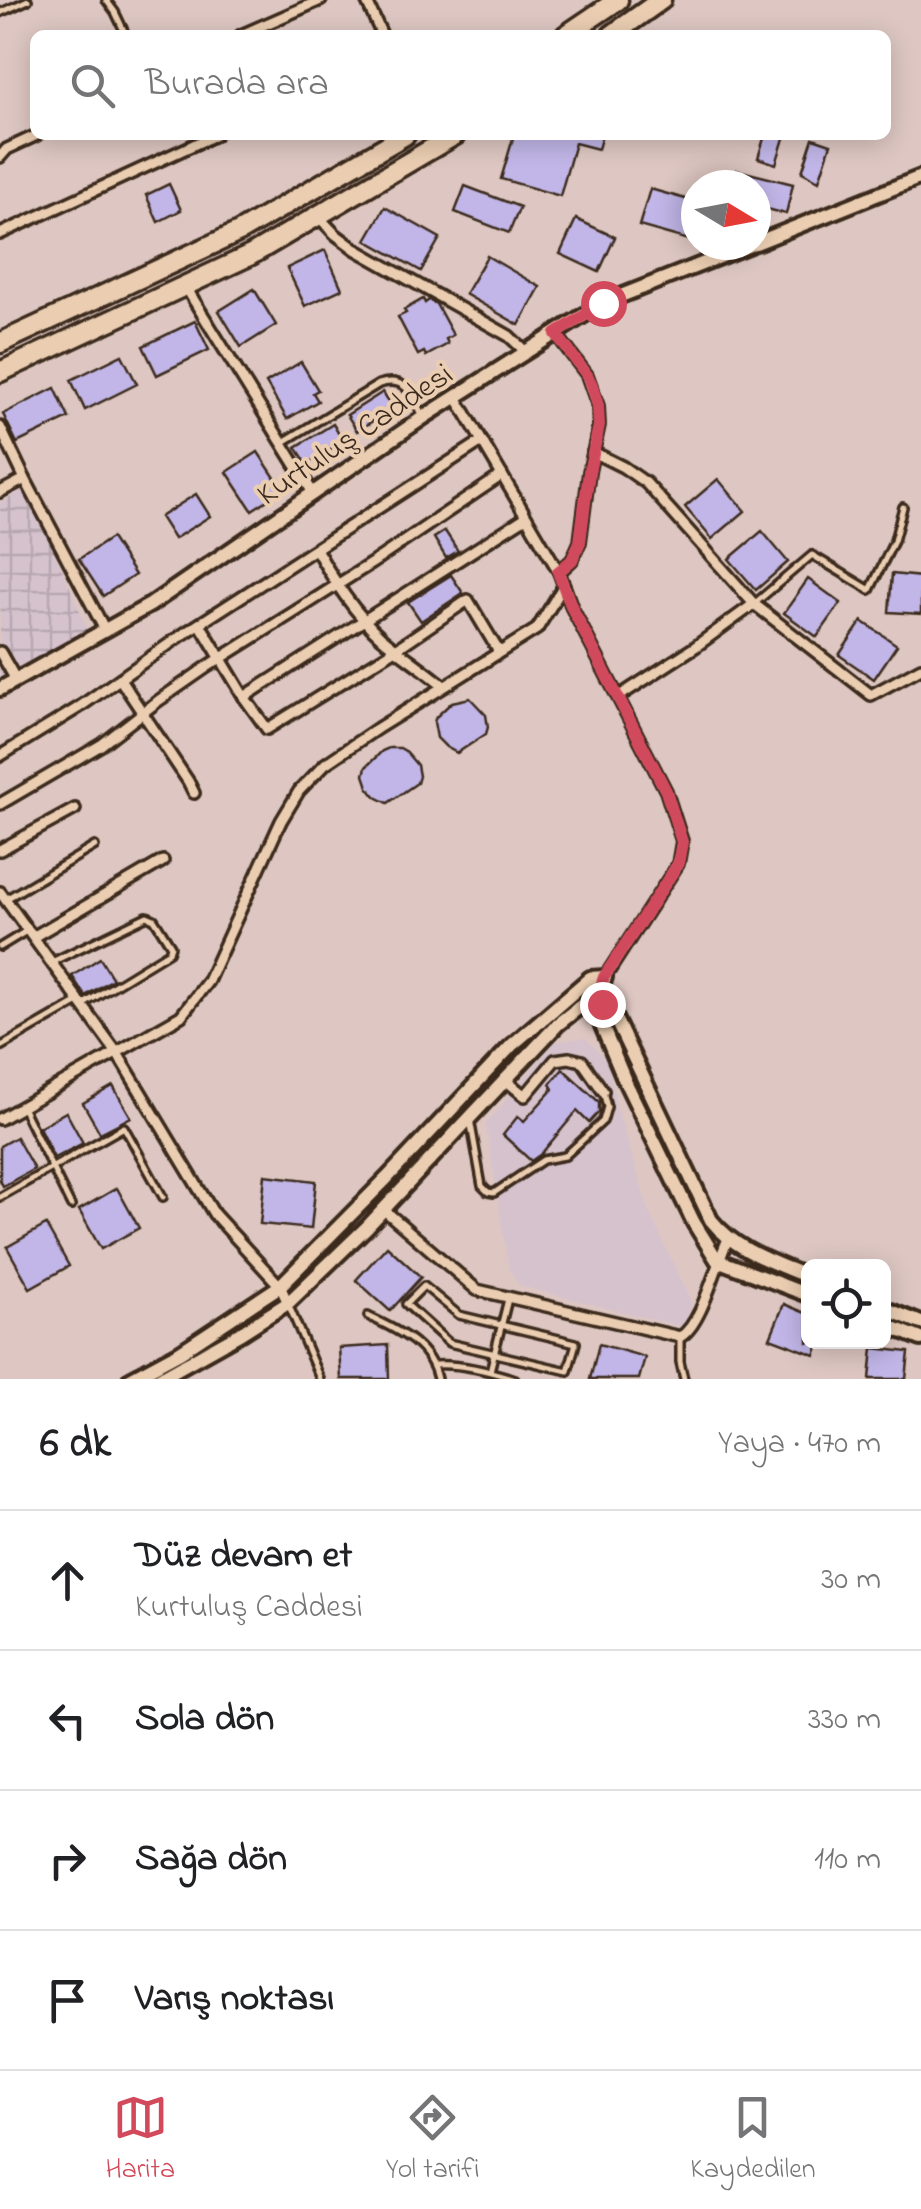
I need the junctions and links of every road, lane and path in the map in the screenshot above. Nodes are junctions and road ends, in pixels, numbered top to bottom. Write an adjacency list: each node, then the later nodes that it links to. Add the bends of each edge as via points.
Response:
1 (28, 0): 7 (lane)
2 (106, 0): 8 (lane)
3 (321, 0): 9 (street)
4 (366, 0): 10 (street)
5 (618, 0): 11 (highway)
6 (662, 0): 12 (highway)
7 (0, 13)
8 (124, 30)
9 (252, 30)
10 (380, 30)
11 (573, 30)
12 (619, 30)
13 (30, 138): 17 (street)
14 (204, 140): 20 (street)
15 (396, 140): 25 (highway, via 239,232)
16 (447, 140): 19 (highway)
17 (0, 157)
18 (921, 178): 21 (street, Kurtuluş Caddesi)
19 (318, 216): 23 (highway); 26 (street, via 355,249 509,336)
20 (0, 234)
21 (771, 237)
22 (712, 260): 24 (street, Kurtuluş Caddesi, via 603,303)
23 (185, 286): 27 (highway); 32 (street)
24 (556, 334): 26 (street, Kurtuluş Caddesi); 33 (street, via 596,396)
25 (0, 343)
26 (526, 353): 28 (street, Kurtuluş Caddesi)
27 (0, 372)
28 (456, 398): 29 (street, Kurtuluş Caddesi); 31 (street)
29 (424, 417): 32 (lane, via 407,388 384,382); 37 (street, Kurtuluş Caddesi)
30 (0, 426): 35 (street)
31 (482, 441): 34 (street); 40 (street)
32 (282, 443): 37 (street)
33 (594, 452): 41 (street, via 580,542); 44 (street, via 646,484)
34 (502, 475): 39 (street); 42 (street)
35 (25, 480): 36 (street); 47 (street)
36 (0, 492)
37 (313, 493): 47 (street, Kurtuluş Caddesi)
38 (903, 507): 44 (lane, via 870,590 812,555)
39 (526, 517): 41 (street); 45 (street)
40 (316, 549): 42 (street); 46 (street)
41 (558, 572): 43 (street)
42 (336, 585): 45 (street); 51 (street)
43 (564, 585): 50 (street, via 537,630); 58 (street)
44 (754, 604): 52 (street, via 871,695); 58 (street)
45 (364, 620): 48 (street); 57 (street)
46 (200, 624): 51 (street); 53 (street)
47 (105, 630): 54 (street, Kurtuluş Caddesi)
48 (396, 649): 50 (street, via 468,600); 55 (street); 57 (street, via 267,729)
49 (0, 652): 54 (street)
50 (499, 652): 55 (street)
51 (221, 658): 57 (street); 59 (street)
52 (921, 668)
53 (120, 679): 59 (street); 60 (street)
54 (16, 680): 56 (street, Kurtuluş Caddesi)
55 (444, 686): 75 (street, via 324,764 299,791 208,982 180,1016)
56 (0, 689)
57 (244, 697)
58 (618, 697): 71 (street, via 666,791 682,842 678,864)
59 (144, 713): 61 (street); 62 (street)
60 (0, 756)
61 (194, 793)
62 (0, 804)
63 (75, 809): 65 (street)
64 (95, 846): 67 (lane)
65 (0, 850)
66 (162, 861): 68 (street)
67 (3, 896): 68 (street)
68 (30, 934): 69 (lane); 70 (street)
69 (0, 946)
70 (52, 962): 73 (street); 73 (lane, via 146,916 154,919 171,946 168,952)
71 (597, 977): 72 (street); 89 (street, via 512,1045)
72 (599, 998): 76 (street, via 558,1024); 86 (street, via 612,1012 710,1220); 87 (street, via 600,1021 625,1081)
73 (81, 1003): 74 (lane); 75 (street)
74 (0, 1046)
75 (117, 1053): 78 (street); 89 (street, via 214,1214)
76 (504, 1079): 77 (street, via 525,1096 555,1060 569,1058 582,1062); 80 (street)
77 (603, 1091): 80 (lane, via 603,1121 565,1156 543,1160 494,1192 482,1186)
78 (22, 1107): 79 (street); 81 (lane)
79 (2, 1114)
80 (470, 1116): 85 (street)
81 (52, 1167): 82 (lane, via 124,1127); 83 (lane); 84 (lane)
82 (163, 1196)
83 (0, 1197)
84 (71, 1206)
85 (383, 1210): 91 (street, via 477,1290); 92 (street)
86 (728, 1239): 87 (street); 88 (street)
87 (717, 1260): 90 (street); 98 (street, via 695,1323)
88 (801, 1274)
89 (280, 1286): 92 (street); 103 (street)
90 (801, 1291)
91 (508, 1296): 96 (lane); 98 (street)
92 (288, 1304): 104 (street); 105 (lane)
93 (891, 1311): 95 (street)
94 (368, 1316): 101 (lane, via 406,1336)
95 (921, 1324)
96 (501, 1325): 100 (lane); 100 (lane, via 576,1342 568,1371); 100 (lane, via 459,1315 424,1286 406,1304 449,1343)
97 (891, 1327): 99 (street)
98 (680, 1336): 108 (lane)
99 (921, 1339)
100 (494, 1352): 102 (lane)
101 (434, 1365): 102 (lane); 106 (lane)
102 (490, 1372): 107 (lane)
103 (130, 1379)
104 (159, 1379)
105 (320, 1379)
106 (437, 1379)
107 (515, 1379)
108 (684, 1379)

